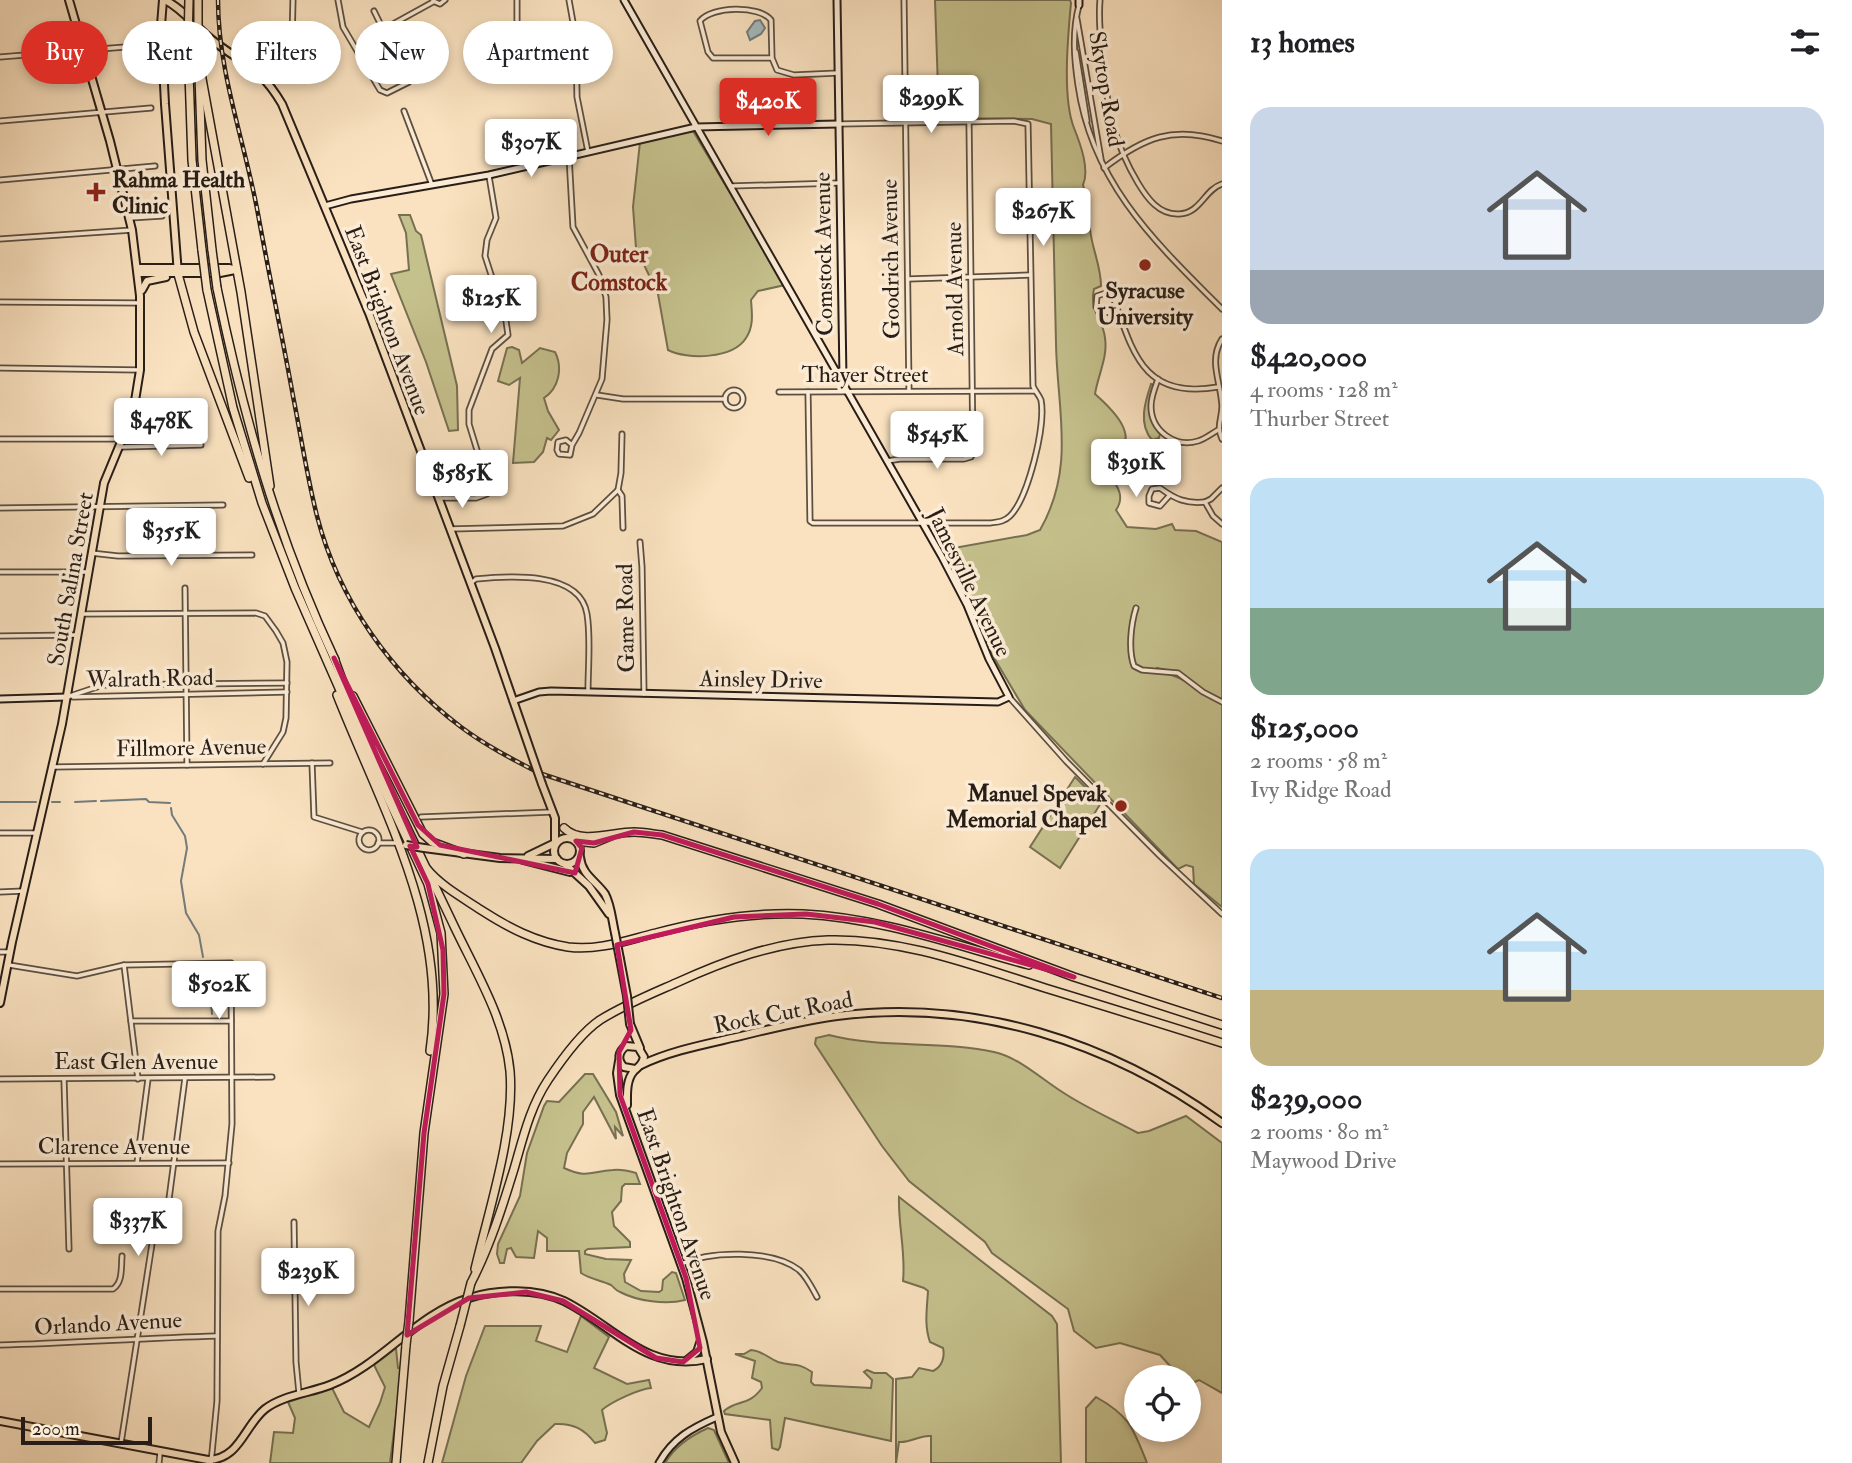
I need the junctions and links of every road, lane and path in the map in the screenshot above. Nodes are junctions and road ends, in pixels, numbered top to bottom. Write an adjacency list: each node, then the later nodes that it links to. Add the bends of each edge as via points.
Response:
1 (69, 0): 20 (main road, South Salina Street)
2 (164, 0): 15 (main road, East Brighton Avenue); 19 (main road)
3 (190, 0): 102 (highway, bridge, via 192,160 207,290 233,408)
4 (198, 0): 21 (highway, bridge)
5 (293, 0): 22 (street)
6 (338, 0): 17 (street, via 343,27 380,90 387,93 409,82)
7 (445, 0): 14 (street, via 440,4)
8 (517, 0): 24 (street)
9 (569, 0): 47 (street, via 576,39 577,97)
10 (624, 0): 45 (street, Jamesville Avenue)
11 (837, 0): 29 (street, Comstock Avenue)
12 (904, 0): 43 (street, Goodrich Avenue)
13 (1100, 0): 48 (street, via 1107,101)
14 (433, 1): 23 (street)
15 (175, 2): 19 (main road); 25 (main road, East Brighton Avenue)
16 (1079, 2): 18 (street, Skytop Road)
17 (374, 10)
18 (1076, 15): 34 (street, Skytop Road); 35 (street, Skytop Road, via 1074,44)
19 (161, 16): 66 (main road)
20 (75, 21)
21 (198, 21)
22 (292, 21)
23 (398, 21)
24 (517, 21)
25 (231, 52)
26 (21, 55): 27 (street)
27 (0, 57)
28 (772, 58): 28 (street, via 771,20 764,14 735,10 702,18 713,58); 29 (street, via 782,73)
29 (838, 73): 44 (street, Comstock Avenue)
30 (93, 84): 39 (main road, South Salina Street)
31 (199, 84): 106 (highway, bridge, via 202,160 217,288 241,400)
32 (203, 84): 65 (highway)
33 (268, 84): 59 (main road, East Brighton Avenue, via 282,104)
34 (1090, 93): 35 (street); 38 (street, Skytop Road)
35 (1081, 95): 37 (street, Skytop Road)
36 (151, 107): 39 (street)
37 (1083, 108): 38 (street); 52 (street, Skytop Road)
38 (1093, 108): 52 (street, Skytop Road)
39 (101, 111): 41 (street); 51 (main road, South Salina Street)
40 (404, 111): 57 (street)
41 (0, 121)
42 (970, 122): 43 (street); 67 (street, via 1027,122); 68 (street, Arnold Avenue)
43 (905, 123): 44 (street); 69 (street, Goodrich Avenue)
44 (839, 124): 45 (street); 55 (street, Comstock Avenue)
45 (696, 127): 47 (street); 58 (street, Jamesville Avenue)
46 (1222, 141): 48 (street, via 1173,134 1143,142)
47 (588, 152): 49 (street)
48 (1122, 155): 52 (street); 56 (street, via 1145,194 1171,213 1196,208)
49 (569, 156): 53 (street); 86 (street, via 573,227 606,297 602,379)
50 (155, 166): 51 (street)
51 (118, 168): 54 (street); 61 (main road, South Salina Street)
52 (1104, 168): 73 (street, Skytop Road, via 1139,222)
53 (489, 175): 57 (street); 100 (street, via 496,218 485,256 508,335 492,349 469,410 487,494)
54 (0, 180)
55 (839, 183): 58 (street); 78 (street, Comstock Avenue)
56 (1222, 184)
57 (432, 186): 59 (street)
58 (731, 186): 78 (street, Jamesville Avenue)
59 (325, 206): 100 (main road, East Brighton Avenue)
60 (162, 216): 61 (street)
61 (130, 218): 62 (main road, South Salina Street)
62 (132, 230): 63 (street); 64 (main road, South Salina Street)
63 (0, 239)
64 (138, 270): 66 (main road); 70 (main road, South Salina Street)
65 (237, 270): 66 (main road); 106 (highway)
66 (178, 271): 70 (main road, via 147,281); 102 (highway, via 206,368)
67 (1030, 275): 68 (street); 83 (street)
68 (972, 276): 69 (street); 80 (street, Arnold Avenue)
69 (908, 279): 82 (street, Goodrich Avenue)
70 (140, 299): 71 (street); 76 (main road, South Salina Street)
71 (0, 302)
72 (1117, 309): 72 (street, via 1112,294 1097,296 1100,311); 77 (street, via 1137,359)
73 (1222, 309)
74 (1222, 338): 79 (street, via 1215,364)
75 (0, 368): 76 (street)
76 (140, 370): 91 (main road, South Salina Street)
77 (1158, 379): 79 (street, via 1184,389); 88 (street, via 1151,409 1161,432 1178,442 1192,443)
78 (843, 381): 85 (street, Jamesville Avenue)
79 (1218, 387): 88 (street, via 1222,411)
80 (972, 390): 82 (street, Thayer Street); 83 (street, Thayer Street); 96 (street, Arnold Avenue, via 973,454 964,459)
81 (779, 391): 84 (street, Thayer Street)
82 (909, 391): 85 (street, Thayer Street)
83 (1035, 391): 107 (street, via 1040,398 1040,436 1011,516 990,523)
84 (808, 392): 85 (street, Thayer Street); 107 (street, via 810,521)
85 (849, 393): 96 (street, Jamesville Avenue)
86 (597, 395): 87 (street); 93 (street)
87 (726, 399): 87 (street, via 734,408 743,398 735,391)
88 (1217, 430): 92 (street)
89 (622, 434): 98 (street)
90 (0, 439): 91 (street)
91 (123, 439): 95 (main road, South Salina Street)
92 (1222, 439)
93 (572, 445): 93 (street, via 570,454 562,456 557,450 561,440)
94 (201, 446): 95 (street)
95 (120, 447): 104 (main road, South Salina Street, via 104,483)
96 (887, 461): 107 (street, Jamesville Avenue)
97 (1222, 488): 101 (street)
98 (618, 490): 109 (street); 110 (street, via 593,514 563,526)
99 (1169, 496): 99 (street, via 1160,488 1152,489 1149,503 1160,506); 101 (street)
100 (438, 498): 110 (main road, East Brighton Avenue)
101 (1205, 502): 108 (street)
102 (262, 503): 122 (highway)
103 (223, 505): 104 (street)
104 (100, 507): 105 (street); 112 (main road, South Salina Street)
105 (0, 508)
106 (274, 510): 124 (highway)
107 (922, 522): 132 (street, Jamesville Avenue)
108 (1222, 524)
109 (622, 528)
110 (450, 529): 116 (main road, East Brighton Avenue)
111 (639, 542): 130 (street, Game Road)
112 (92, 554): 113 (street); 115 (main road, South Salina Street)
113 (252, 555)
114 (0, 572): 115 (street)
115 (88, 572): 119 (main road, South Salina Street)
116 (471, 583): 128 (street, via 533,577 574,591 587,613); 134 (main road, East Brighton Avenue)
117 (185, 588): 120 (street)
118 (1136, 608): 135 (street, via 1134,666 1178,673)
119 (81, 614): 120 (street); 121 (main road, South Salina Street)
120 (185, 614): 125 (street, via 265,616 283,643); 126 (street)
121 (78, 635): 123 (street); 131 (main road, South Salina Street)
122 (316, 635): 152 (highway, via 321,659); 196 (highway, via 428,884 441,933 444,994)
123 (0, 636)
124 (334, 658): 154 (highway, via 423,834); 160 (highway)
125 (287, 683): 126 (street, Walrath Road); 127 (street)
126 (186, 684): 129 (street); 131 (street, Walrath Road, via 103,685)
127 (287, 692): 129 (street, Walrath Road); 138 (street, via 283,732)
128 (588, 692): 130 (street, Ainsley Drive); 134 (street, Ainsley Drive, via 539,692)
129 (186, 694): 131 (street, Walrath Road); 139 (street)
130 (644, 694): 132 (street, Ainsley Drive, via 998,702)
131 (67, 697): 133 (street); 140 (main road, South Salina Street)
132 (1009, 697): 165 (street, Jamesville Avenue, via 1066,761)
133 (0, 699)
134 (513, 701): 141 (main road, East Brighton Avenue, bridge)
135 (1222, 702)
136 (330, 762): 137 (street, Fillmore Avenue)
137 (312, 763): 138 (street, Fillmore Avenue); 143 (street, via 314,817)
138 (263, 764): 139 (street, Fillmore Avenue)
139 (187, 765): 140 (street, Fillmore Avenue)
140 (53, 767): 145 (main road, South Salina Street)
141 (553, 815): 142 (street); 144 (main road, East Brighton Avenue); 153 (main road, East Brighton Avenue)
142 (421, 817)
143 (349, 828): 146 (street); 149 (street)
144 (564, 828): 148 (highway, via 580,836); 151 (main road, East Brighton Avenue)
145 (38, 832): 147 (street); 162 (main road, South Salina Street)
146 (362, 832): 149 (street); 150 (street, via 373,830)
147 (0, 833)
148 (614, 834): 151 (highway, via 594,843); 170 (highway, via 662,835 878,904)
149 (358, 839): 150 (street, via 368,850 375,848)
150 (378, 840): 152 (street)
151 (574, 840): 153 (main road); 156 (main road)
152 (402, 844): 154 (main road, bridge); 196 (highway, via 433,978 433,1032 419,1144)
153 (555, 844): 155 (main road); 158 (main road)
154 (464, 854): 157 (main road)
155 (523, 857): 157 (main road); 158 (main road)
156 (580, 857): 159 (main road); 164 (main road, via 585,874 610,904)
157 (514, 858): 161 (main road)
158 (557, 859): 159 (main road)
159 (565, 864): 161 (main road)
160 (427, 869): 170 (highway, via 508,927 570,947 606,946 734,917 806,914 875,922); 201 (highway, via 489,998 510,1073 499,1170)
161 (578, 876): 164 (main road)
162 (24, 891): 163 (street); 166 (main road, South Salina Street)
163 (0, 892)
164 (610, 914): 175 (main road, bridge)
165 (1222, 914)
166 (9, 951): 167 (street); 168 (main road, South Salina Street)
167 (0, 952)
168 (6, 965): 169 (street, via 76,976); 171 (main road, South Salina Street)
169 (124, 965): 172 (street); 173 (street, via 230,963)
170 (1074, 977): 174 (highway)
171 (0, 1003)
172 (131, 1021): 173 (street); 186 (street)
173 (231, 1021): 184 (street)
174 (1222, 1025)
175 (631, 1027): 177 (main road); 178 (main road)
176 (1222, 1045): 201 (highway, via 984,969 888,944 804,942 745,955 705,968 598,1021 568,1053 538,1096 488,1248)
177 (626, 1046): 178 (main road); 180 (main road)
178 (642, 1051): 179 (main road, Rock Cut Road); 181 (main road)
179 (663, 1055): 181 (main road, Rock Cut Road); 190 (main road, Rock Cut Road, via 836,1016 903,1012 964,1016 1035,1030 1102,1053 1182,1095)
180 (619, 1060): 181 (main road, via 624,1067); 189 (main road, East Brighton Avenue, via 618,1085)
181 (638, 1067): 189 (main road, via 628,1083)
182 (272, 1077): 184 (street, East Glen Avenue)
183 (185, 1078): 184 (street, East Glen Avenue); 187 (street, East Glen Avenue); 192 (street)
184 (232, 1078): 193 (street)
185 (0, 1079): 188 (street, East Glen Avenue)
186 (138, 1079): 187 (street, East Glen Avenue); 188 (street, East Glen Avenue)
187 (148, 1079): 191 (street)
188 (64, 1080): 195 (street)
189 (627, 1111): 200 (main road, East Brighton Avenue)
190 (1222, 1123)
191 (137, 1163): 192 (street, Clarence Avenue); 195 (street, Clarence Avenue)
192 (174, 1163): 193 (street, Clarence Avenue); 206 (street, via 169,1199 154,1231)
193 (229, 1163): 205 (street, via 218,1231)
194 (0, 1164): 195 (street, Clarence Avenue)
195 (67, 1164): 198 (street)
196 (419, 1190): 217 (highway, bridge)
197 (294, 1222): 210 (street)
198 (69, 1249)
199 (122, 1256): 202 (street, via 120,1278 113,1289)
200 (681, 1264): 203 (street, via 714,1254 778,1260 803,1274); 204 (main road, East Brighton Avenue)
201 (471, 1283): 218 (highway, bridge)
202 (0, 1289)
203 (817, 1297)
204 (701, 1335): 208 (main road, East Brighton Avenue); 209 (main road, via 697,1352)
205 (217, 1336): 206 (street, Orlando Avenue); 215 (street)
206 (139, 1339): 207 (street, Orlando Avenue); 213 (street)
207 (0, 1345)
208 (707, 1359): 209 (main road); 211 (main road, East Brighton Avenue)
209 (683, 1362): 210 (main road, via 638,1349 555,1298 526,1292 489,1293 441,1310 351,1376)
210 (299, 1395): 215 (main road, via 264,1409 229,1454)
211 (717, 1417): 219 (street, via 676,1440); 220 (main road, East Brighton Avenue)
212 (0, 1421): 213 (main road)
213 (121, 1443): 214 (main road)
214 (161, 1451): 215 (main road); 216 (street)
215 (211, 1461)
216 (159, 1463)
217 (396, 1463)
218 (428, 1463)
219 (659, 1463)
220 (736, 1463)

